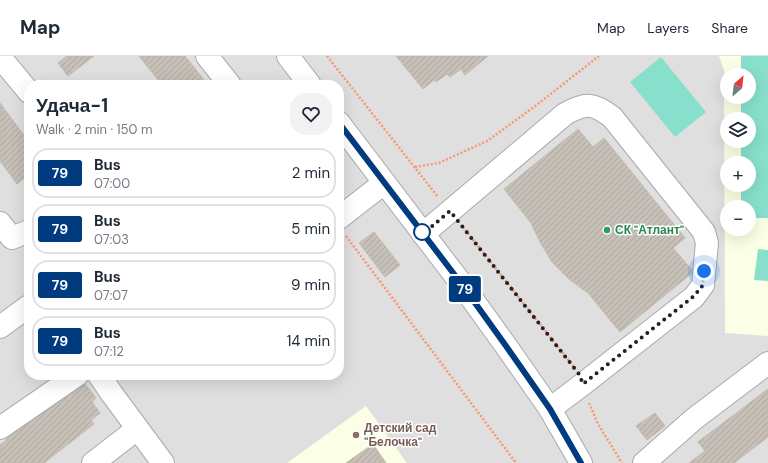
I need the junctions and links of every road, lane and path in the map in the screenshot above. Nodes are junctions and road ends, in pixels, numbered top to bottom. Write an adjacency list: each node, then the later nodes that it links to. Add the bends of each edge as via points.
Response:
1 (207, 56): 6 (street)
2 (288, 56): 7 (street)
3 (327, 56): 10 (path)
4 (599, 56): 10 (path, via 487,141 439,163)
5 (0, 57): 8 (street)
6 (226, 80)
7 (303, 80)
8 (24, 86)
9 (344, 130): 11 (street)
10 (415, 167): 12 (path)
11 (384, 183): 13 (street); 17 (street)
12 (450, 211): 17 (street); 23 (path, via 579,374); 23 (street, via 565,114 587,105 600,108 612,117 704,232 707,243 703,285 694,296)
13 (344, 222)
14 (0, 223): 16 (street, via 12,238)
15 (344, 229): 29 (path)
16 (24, 233)
17 (423, 234): 24 (street)
18 (24, 310): 19 (street)
19 (0, 327)
20 (768, 362): 32 (street, via 694,419)
21 (70, 380): 25 (street)
22 (102, 380): 26 (street)
23 (583, 384): 24 (street); 31 (path, via 592,412)
24 (550, 409): 30 (street)
25 (0, 428)
26 (137, 429): 27 (street); 28 (street)
27 (94, 463)
28 (163, 463)
29 (516, 463)
30 (581, 463)
31 (622, 463)
32 (644, 463)

